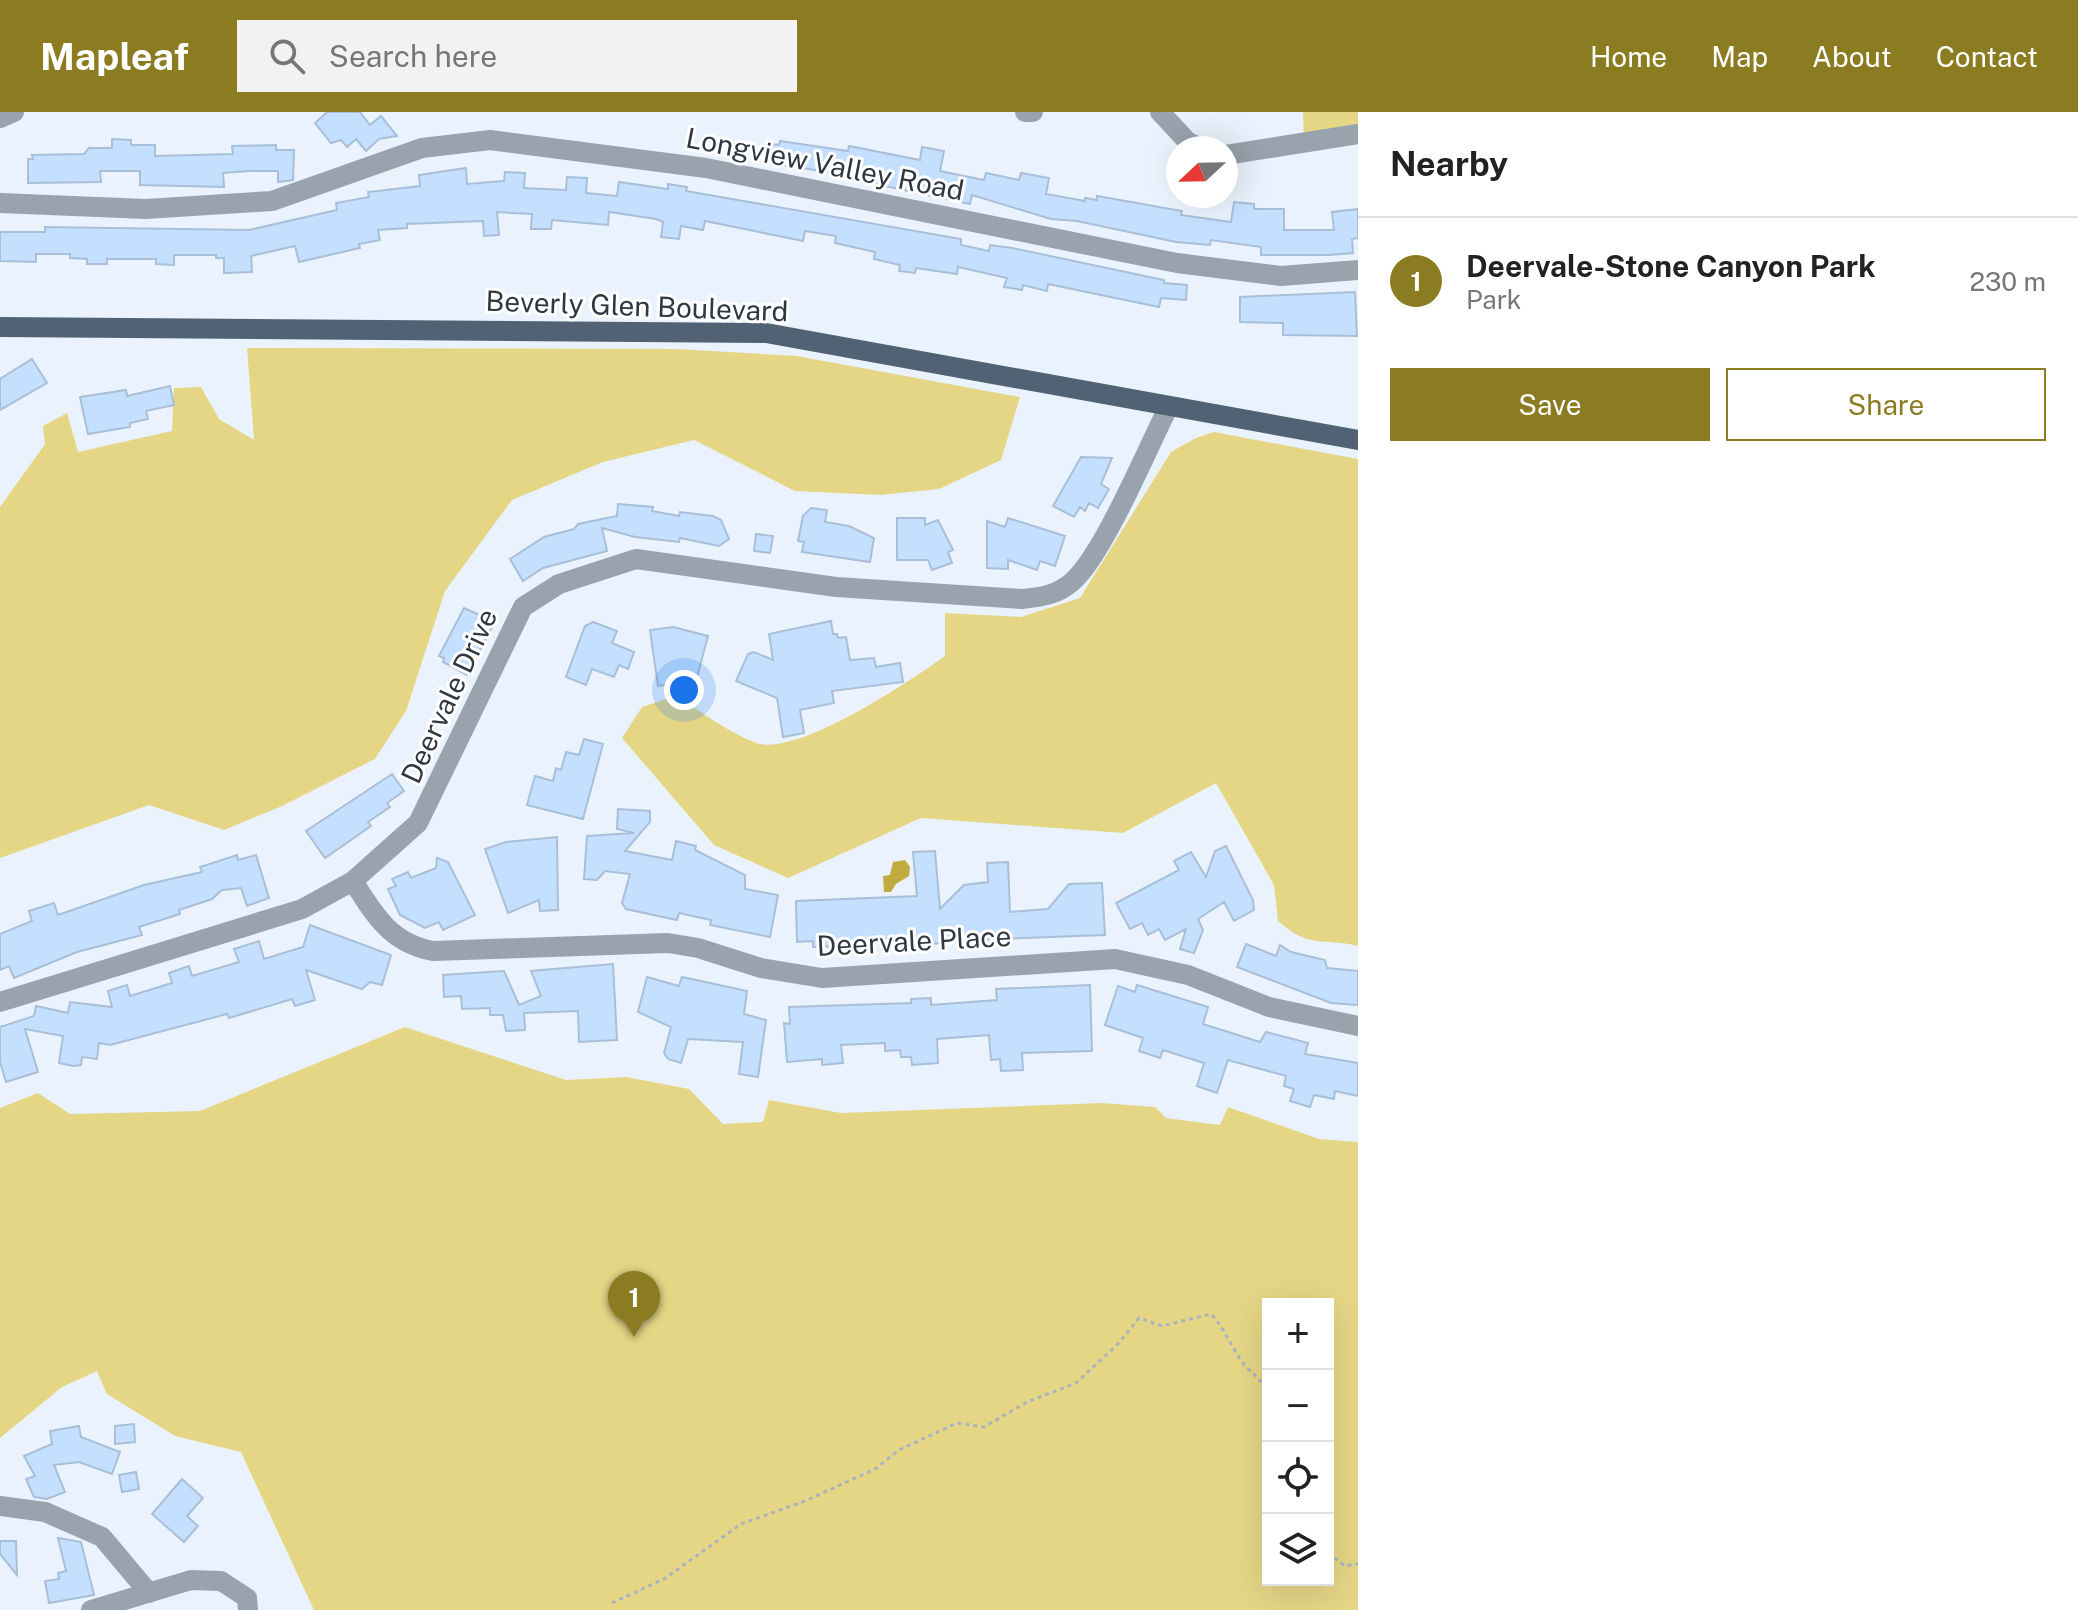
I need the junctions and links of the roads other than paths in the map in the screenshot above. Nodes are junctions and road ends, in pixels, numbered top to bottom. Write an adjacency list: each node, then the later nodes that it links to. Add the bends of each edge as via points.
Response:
1 (14, 112): 5 (street)
2 (1025, 112): 3 (street)
3 (1033, 112)
4 (1160, 112): 7 (street)
5 (0, 118)
6 (1358, 134): 8 (street)
7 (1182, 136)
8 (1238, 153)
9 (0, 203): 10 (street, Longview Valley Road, via 146,209 272,201 422,148 490,140 706,168 1177,263 1281,276)
10 (1358, 270)
11 (0, 327): 12 (main road, Beverly Glen Boulevard, via 766,333)
12 (1168, 408): 13 (main road, Beverly Glen Boulevard); 14 (street, Deervale Drive, via 1096,550 1073,581 1049,596 1022,599 836,587 636,559 559,584 523,607 418,823)
13 (1358, 440)
14 (353, 881): 15 (street, Deervale Drive, via 302,909); 16 (street, Deervale Place, via 380,924 397,939 433,951 668,943 822,978 1115,959 1188,975 1269,1007)
15 (0, 1002)
16 (1358, 1026)
17 (0, 1506): 18 (street, via 45,1512 102,1537)
18 (149, 1593): 19 (street); 20 (street, via 191,1580 221,1581 247,1598)
19 (91, 1610)
20 (248, 1610)

